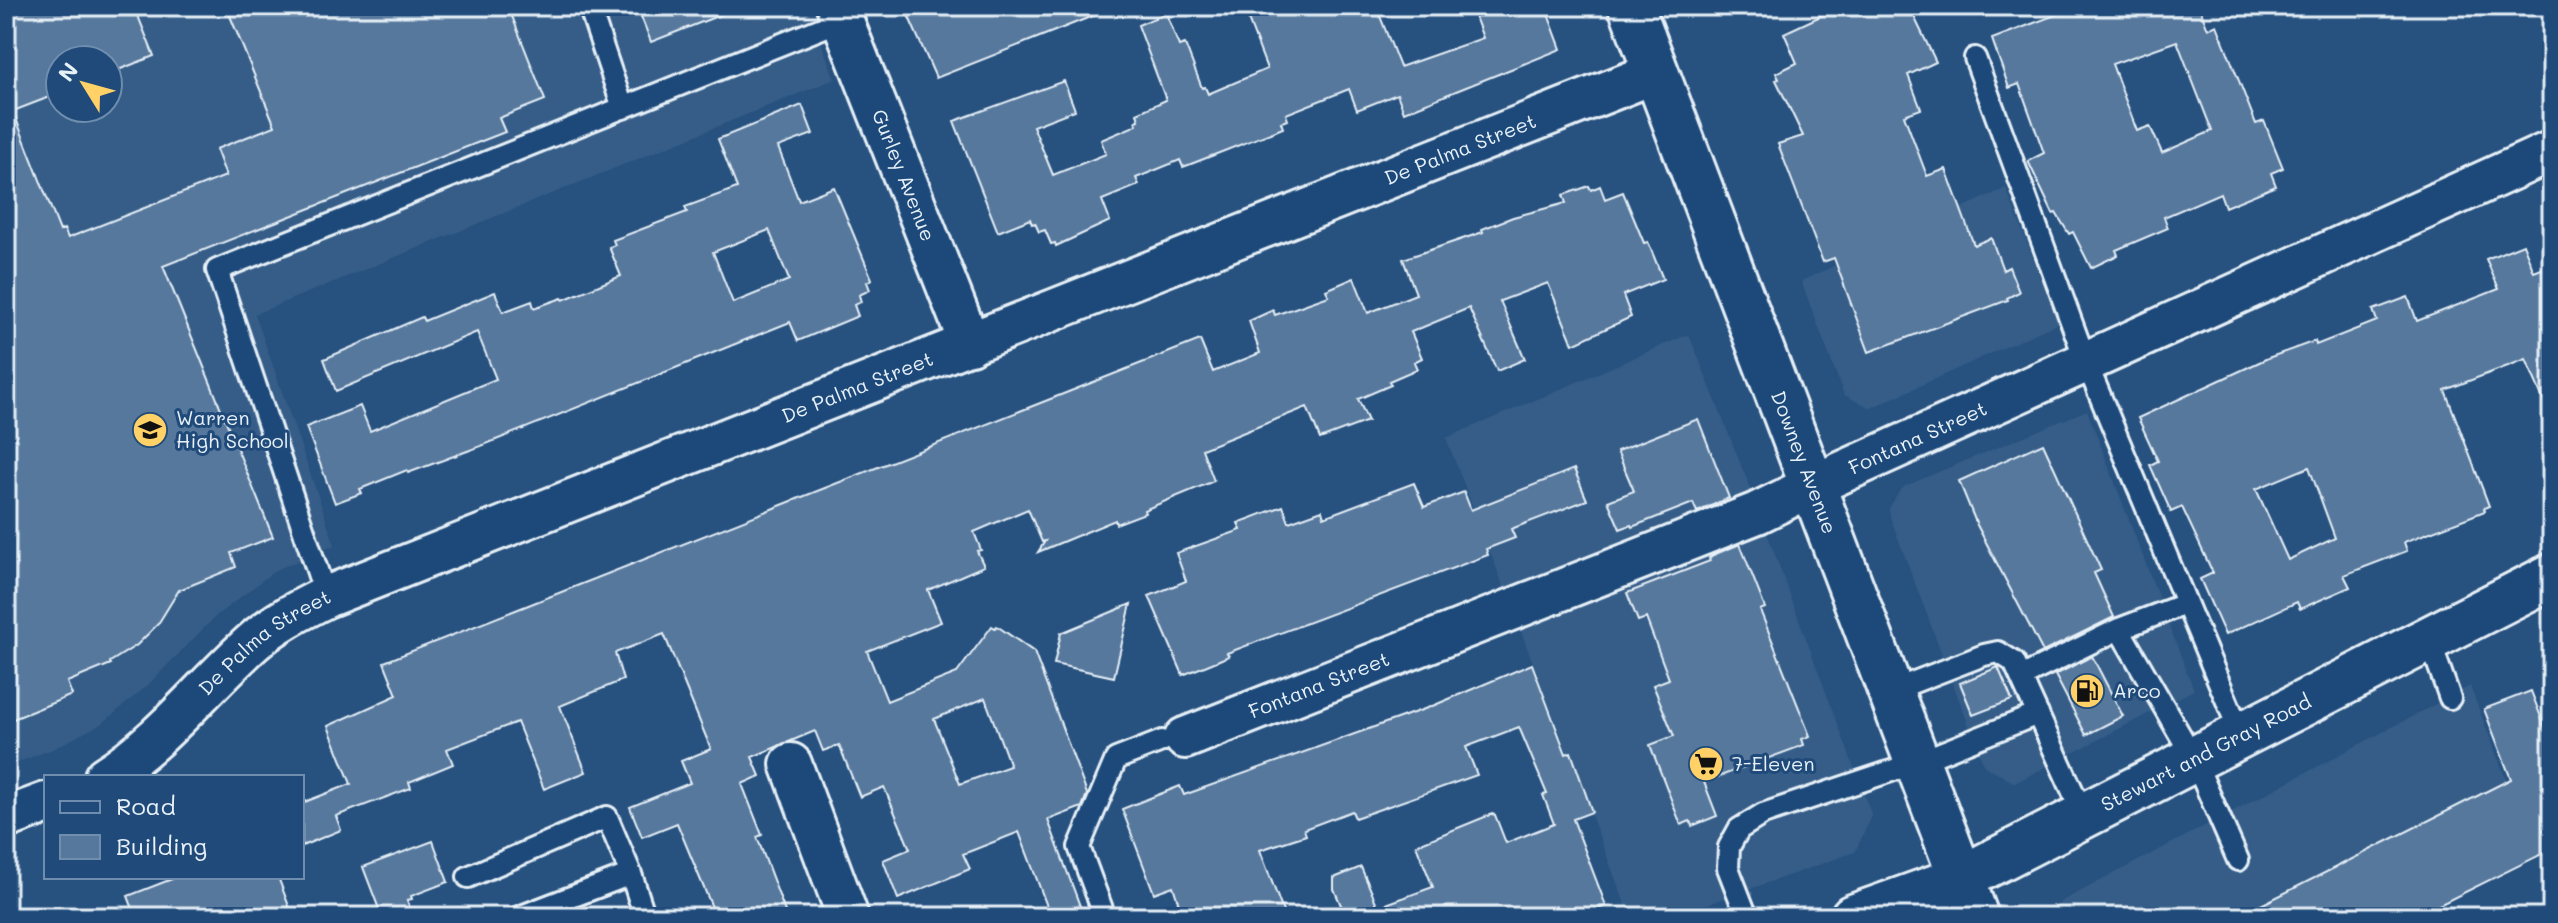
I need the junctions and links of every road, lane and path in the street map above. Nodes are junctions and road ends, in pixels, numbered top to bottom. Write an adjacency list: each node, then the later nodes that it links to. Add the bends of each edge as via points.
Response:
1 (589, 6): 6 (lane)
2 (1631, 6): 5 (main road, Downey Avenue)
3 (839, 13): 6 (lane, via 798,38); 8 (street, Gurley Avenue)
4 (1975, 58): 9 (lane)
5 (1657, 72): 8 (street, De Palma Street); 10 (main road, Downey Avenue)
6 (623, 108): 12 (lane, via 217,270)
7 (2552, 151): 9 (street, Fontana Street)
8 (970, 344): 12 (street, De Palma Street)
9 (2086, 362): 10 (street, Fontana Street); 13 (lane)
10 (1814, 485): 17 (main road, Downey Avenue); 21 (street, Fontana Street, via 1672,547)
11 (2552, 576): 15 (main road, Stewart and Gray Road)
12 (326, 597): 25 (street, De Palma Street, via 253,642 159,736)
13 (2185, 604): 14 (lane); 20 (lane)
14 (2119, 629): 16 (lane); 22 (lane)
15 (2429, 639): 18 (lane); 20 (main road, Stewart and Gray Road)
16 (2021, 677): 17 (lane, via 2014,662 1998,652); 19 (lane)
17 (1891, 691): 23 (main road, Downey Avenue)
18 (2450, 698)
19 (2038, 714): 23 (lane); 27 (lane)
20 (2241, 735): 22 (main road, Stewart and Gray Road)
21 (1174, 740): 36 (lane, via 1116,759 1079,847)
22 (2194, 759): 27 (main road, Stewart and Gray Road); 29 (lane)
23 (1918, 762): 32 (main road, Downey Avenue); 37 (lane, via 1763,814 1739,829 1729,847 1728,868)
24 (791, 764): 35 (street)
25 (108, 775)
26 (44, 804): 28 (street)
27 (2084, 816): 32 (main road, Stewart and Gray Road)
28 (6, 818)
29 (2238, 860)
30 (631, 874): 31 (lane, via 607,817); 33 (lane); 34 (lane)
31 (468, 877)
32 (1969, 898): 38 (main road, Stewart and Gray Road)
33 (519, 917)
34 (645, 917)
35 (848, 917)
36 (1105, 917)
37 (1747, 917)
38 (1853, 917)

